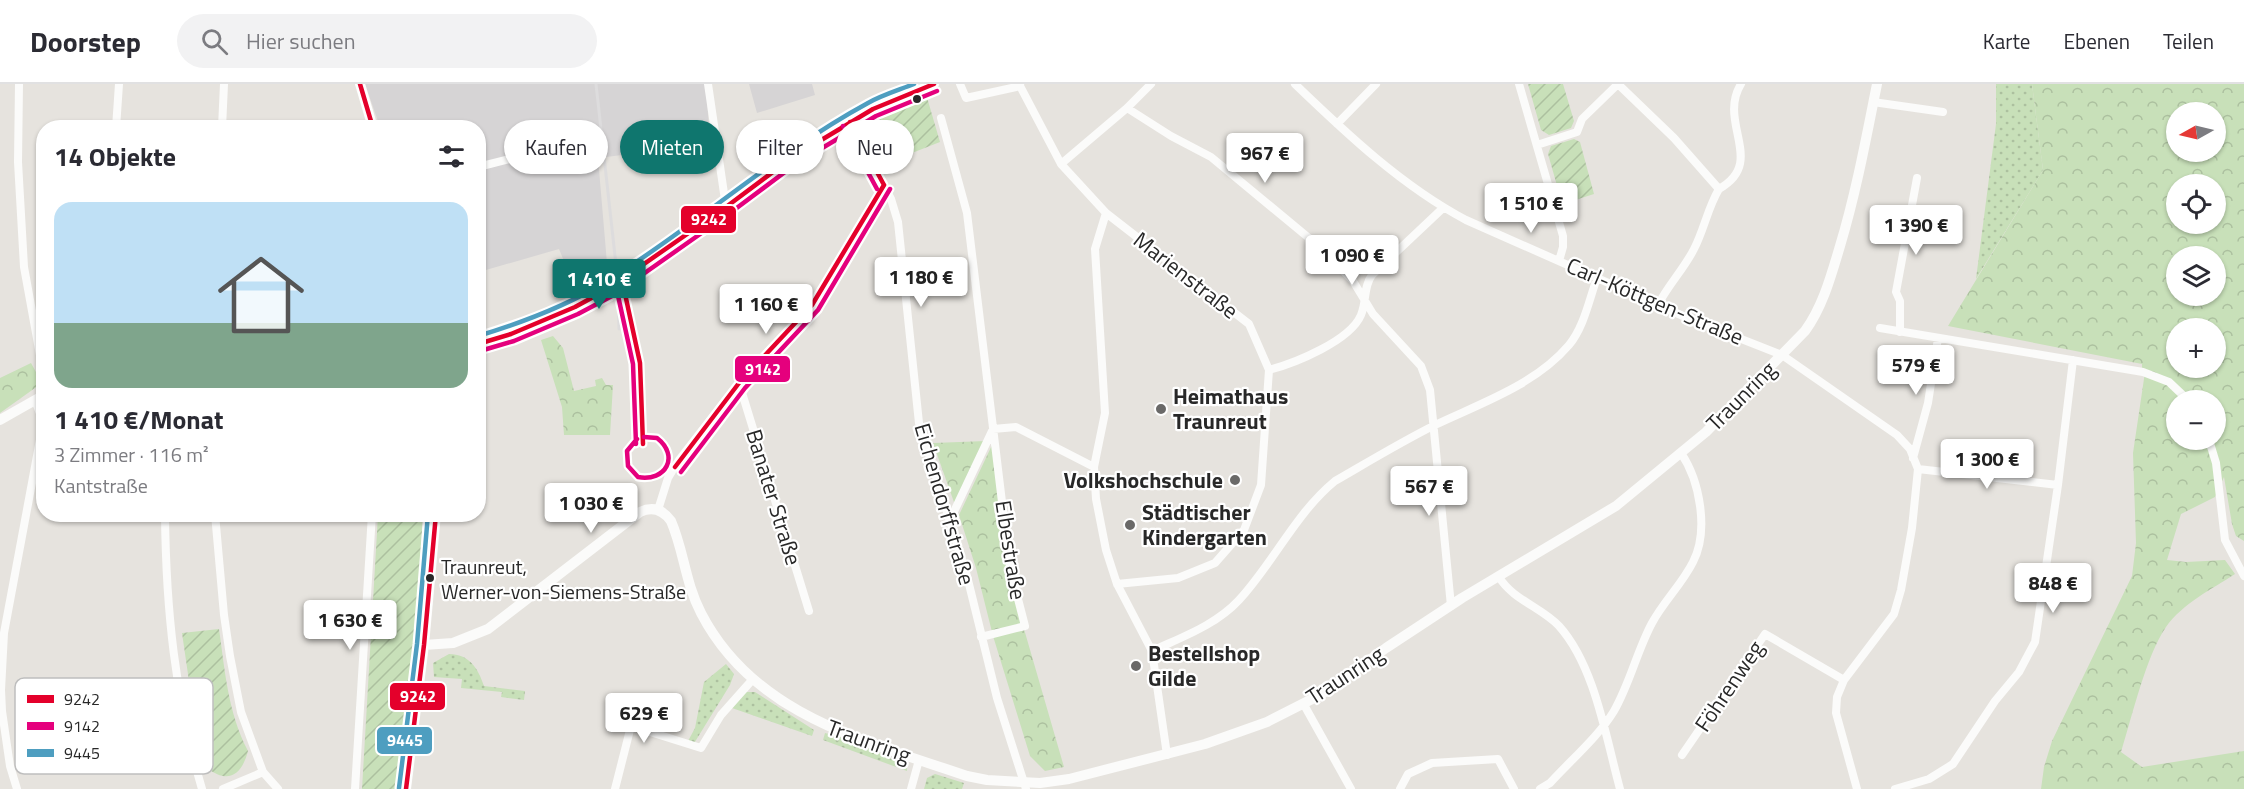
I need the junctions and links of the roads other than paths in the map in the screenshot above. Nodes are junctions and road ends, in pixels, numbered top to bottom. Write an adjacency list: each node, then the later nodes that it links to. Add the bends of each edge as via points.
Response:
1 (19, 84): 43 (street, via 18,162 24,267)
2 (119, 84): 20 (street)
3 (224, 84): 21 (street)
4 (360, 84): 22 (street)
5 (708, 84): 34 (street)
6 (960, 84): 7 (street, via 966,98)
7 (1020, 84): 28 (street, Marienstraße)
8 (1151, 84): 17 (street)
9 (1295, 84): 24 (street, Carl-Köttgen-Straße)
10 (1376, 84): 24 (street)
11 (1519, 84): 26 (street)
12 (1618, 84): 26 (street, via 1582,119 1577,132); 33 (street, via 1682,146)
13 (1741, 84): 33 (street, via 1734,105 1741,168)
14 (1877, 84): 16 (street, Traunring)
15 (931, 85): 23 (street)
16 (1873, 102): 18 (street); 46 (street, Traunring, via 1854,198 1829,285 1812,321)
17 (1127, 108): 28 (street); 39 (street, via 1211,158 1265,200 1321,248 1353,281)
18 (1943, 112)
19 (941, 118): 54 (street, Elbestraße, via 967,213)
20 (117, 120)
21 (222, 120)
22 (371, 120)
23 (854, 120)
24 (1337, 124): 35 (street, Carl-Köttgen-Straße)
25 (836, 131): 34 (street)
26 (1537, 145): 37 (street, via 1563,236)
27 (504, 160): 29 (street)
28 (1061, 164): 36 (street, Marienstraße)
29 (486, 165)
30 (878, 174): 32 (street, Eichendorffstraße)
31 (1917, 178): 42 (street, via 1896,292 1900,301)
32 (884, 185): 49 (street, via 812,305); 63 (street, Eichendorffstraße, via 902,246 919,423)
33 (1719, 189): 40 (street, via 1693,252)
34 (726, 207): 45 (street, via 608,289 575,307)
35 (1443, 208): 37 (street, Carl-Köttgen-Straße); 39 (street, via 1372,275)
36 (1106, 213): 48 (street, Marienstraße, via 1249,324); 59 (street, via 1095,249 1105,413)
37 (1559, 261): 38 (street, Carl-Köttgen-Straße)
38 (1597, 278): 40 (street, Carl-Köttgen-Straße); 53 (street, via 1577,333 1552,361 1510,390)
39 (1364, 299): 48 (street, via 1362,314 1349,330 1317,352); 53 (street, via 1421,366 1430,390)
40 (1658, 305): 46 (street, Carl-Köttgen-Straße)
41 (1880, 328): 42 (street)
42 (1900, 332): 44 (street)
43 (36, 333)
44 (1938, 338): 47 (street); 57 (street, via 1928,403)
45 (486, 342)
46 (1782, 355): 56 (street, Traunring); 57 (street, Carl-Köttgen-Straße, via 1897,435 1910,448)
47 (2073, 360): 50 (street, via 2143,372 2169,382); 61 (street)
48 (1269, 370): 70 (street, Marienstraße, via 1261,485 1244,530 1215,563 1178,578)
49 (739, 383): 62 (street, via 668,478); 72 (street, Banater Straße)
50 (2177, 390)
51 (36, 399): 52 (street)
52 (0, 420)
53 (1433, 426): 71 (street); 75 (street, via 1335,481 1301,515 1262,572 1234,604 1198,630)
54 (993, 429): 59 (street, via 1016,427); 63 (street, Elbestraße); 73 (street, Elbestraße, via 1010,568 1025,626)
55 (2212, 450): 68 (street, via 2225,540)
56 (1681, 453): 69 (street, Traunring, via 1603,514); 80 (street, via 1694,475 1701,511 1694,561 1652,624 1626,688)
57 (1913, 458): 60 (street, Carl-Köttgen-Straße)
58 (36, 460): 88 (street, via 6,618 1,690 10,766)
59 (1094, 467): 70 (street, via 1106,550)
60 (1918, 469): 61 (street); 78 (street, via 1912,528 1894,614)
61 (2058, 485): 102 (street, via 2038,626 2027,660 1953,764 1929,779)
62 (658, 510): 74 (street, via 640,512 488,629 453,643); 77 (street, Traunring, via 674,526 687,580 701,613)
63 (950, 519): 73 (street, Eichendorffstraße)
64 (165, 522): 76 (street, via 166,583)
65 (217, 522): 84 (street, via 230,656 241,712)
66 (372, 522): 92 (street)
67 (435, 522): 74 (street)
68 (2244, 576)
69 (1500, 577): 71 (street, Traunring); 80 (street, via 1511,592 1545,612 1574,644)
70 (1117, 584): 75 (street)
71 (1451, 606): 79 (street, Traunring)
72 (809, 611)
73 (981, 637): 87 (street, Eichendorffstraße)
74 (424, 645): 93 (street)
75 (1152, 651): 81 (street)
76 (177, 678)
77 (753, 679): 83 (street, Traunring, via 822,725); 94 (street, via 700,748 631,726)
78 (1844, 680): 82 (street, Föhrenweg, via 1765,634); 101 (street, via 1836,713)
79 (1303, 703): 81 (street, Traunring, via 1267,722); 96 (street)
80 (1603, 725): 99 (street); 100 (street)
81 (1167, 755): 86 (street, Traunring)
82 (1682, 755)
83 (919, 760): 87 (street, Traunring, via 967,776); 95 (street)
84 (262, 772): 90 (street); 91 (street)
85 (198, 774): 89 (street)
86 (1071, 784): 87 (street, Traunring)
87 (1025, 786)
88 (17, 789)
89 (202, 789)
90 (223, 789)
91 (278, 789)
92 (355, 789)
93 (406, 789)
94 (615, 789)
95 (911, 789)
96 (1351, 789)
97 (1400, 789): 98 (street, via 1408,774 1432,763 1498,759)
98 (1514, 789)
99 (1540, 789)
100 (1620, 789)
101 (1857, 789)
102 (1895, 789)

